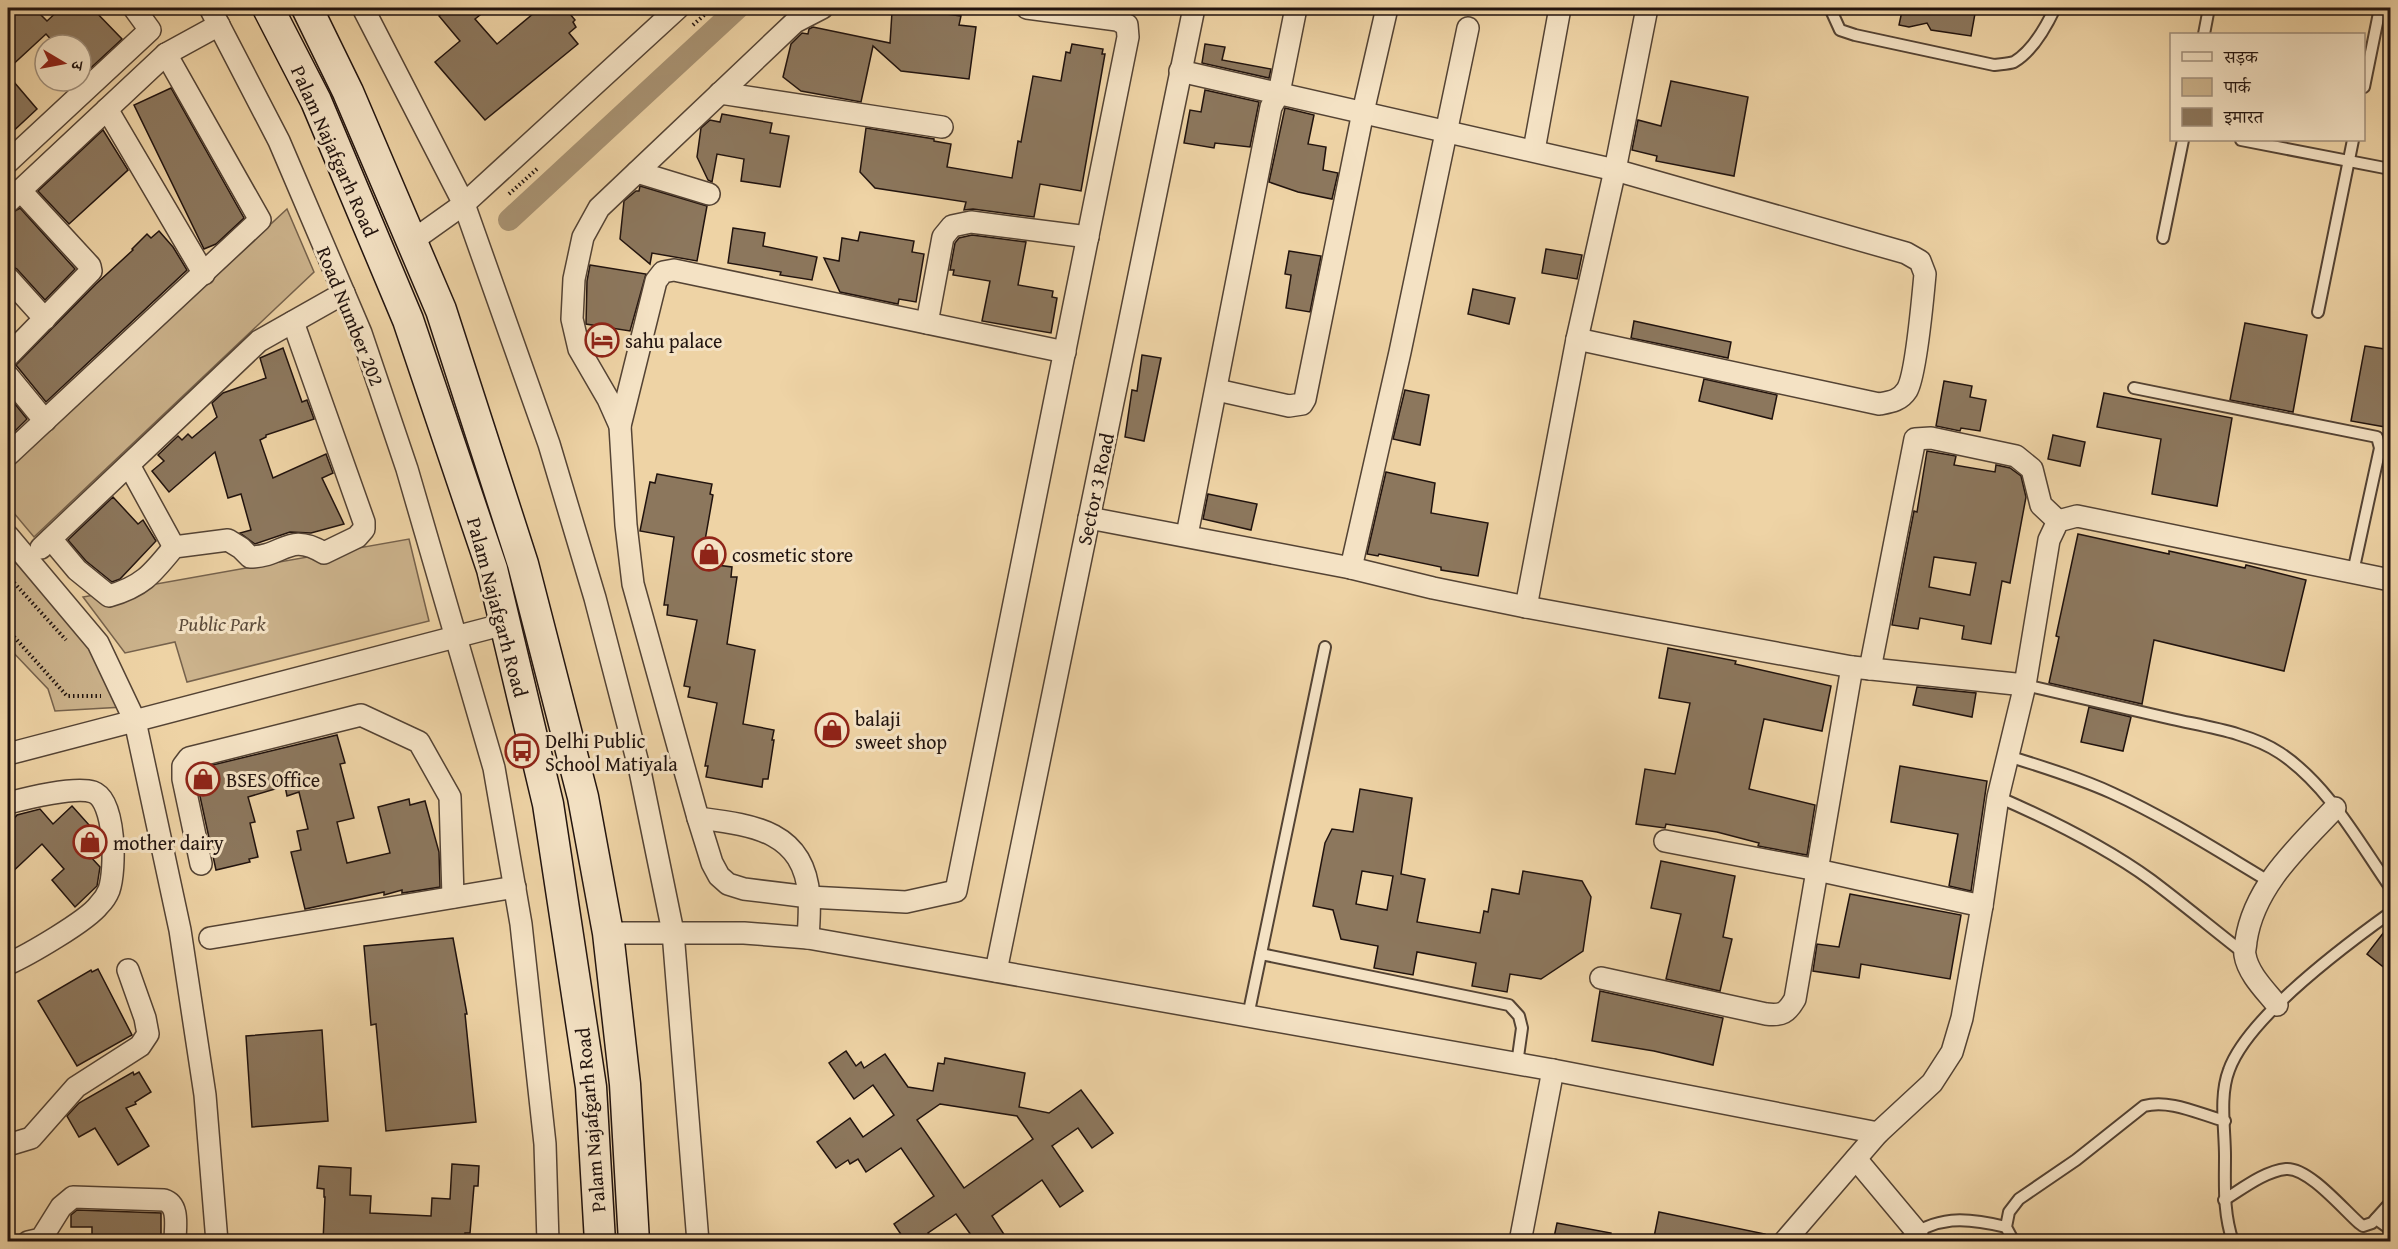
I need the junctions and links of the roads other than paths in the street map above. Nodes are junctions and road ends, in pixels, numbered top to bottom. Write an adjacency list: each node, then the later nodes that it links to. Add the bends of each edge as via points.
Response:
1 (134, 8): 34 (street, via 150,30)
2 (268, 8): 72 (main road, Palam Najafgarh Road, via 316,101 408,320 492,569)
3 (307, 8): 43 (main road, Palam Najafgarh Road)
4 (363, 8): 40 (street)
5 (678, 8): 40 (street)
6 (822, 8): 23 (street, via 795,22)
7 (1027, 8): 41 (street, via 1117,20 1127,25 1128,37)
8 (1194, 8): 21 (street, Sector 3 Road)
9 (1296, 8): 24 (street)
10 (1387, 8): 26 (street)
11 (1560, 8): 32 (street)
12 (1647, 8): 36 (street)
13 (1830, 8): 14 (lane, via 1840,30 1994,65 2013,62 2028,49 2045,30)
14 (2055, 8)
15 (2209, 8): 19 (lane)
16 (2380, 8): 22 (lane)
17 (215, 16): 20 (street); 46 (street, Road Number 202, via 279,141)
18 (1468, 28): 28 (street)
19 (2204, 33)
20 (166, 54): 25 (street); 44 (street, via 260,220)
21 (1180, 71): 24 (street); 61 (street, Sector 3 Road)
22 (2365, 82)
23 (720, 93): 27 (street); 37 (street)
24 (1279, 93): 26 (street); 56 (street, via 1271,107)
25 (107, 109): 39 (street); 44 (street)
26 (1363, 112): 28 (street); 56 (street, via 1305,399 1302,404 1289,406)
27 (942, 127)
28 (1446, 130): 32 (street); 68 (street)
29 (2183, 141): 42 (lane)
30 (2246, 141): 33 (lane)
31 (2353, 141): 33 (lane)
32 (1534, 150): 36 (street)
33 (2349, 161): 35 (lane); 47 (lane)
34 (8, 162)
35 (2391, 169)
36 (1615, 170): 51 (street); 51 (street, via 1906,253 1920,261 1925,274 1911,373 1907,390 1896,401 1879,404)
37 (637, 172): 38 (street); 58 (street, via 599,208 583,237 574,279 572,319 579,349)
38 (709, 194)
39 (14, 196): 48 (street, via 90,266 91,271)
40 (464, 204): 43 (street); 94 (street, via 546,436 595,598 639,771)
41 (1088, 237): 50 (street, via 971,222 951,226 943,237); 52 (street)
42 (2163, 238)
43 (412, 241): 95 (main road, Palam Najafgarh Road, via 441,310 524,564 583,797)
44 (204, 274): 57 (street)
45 (8, 278): 48 (street)
46 (344, 293): 49 (street); 73 (street, Road Number 202, via 408,469)
47 (2318, 312)
48 (45, 319): 53 (street)
49 (293, 322): 60 (street, via 260,341); 66 (street, via 364,529 357,537 324,553 299,542 262,557 250,557 228,540)
50 (927, 323): 52 (street); 58 (street, via 675,270 663,272 656,281)
51 (1577, 339): 71 (street)
52 (1065, 352): 91 (street, via 956,891 906,902)
53 (8, 356)
54 (8, 376): 57 (street)
55 (2134, 387): 69 (lane, via 2377,437 2380,448)
56 (1217, 390): 63 (street)
57 (45, 421): 59 (street)
58 (620, 426): 83 (street, via 633,584)
59 (8, 455)
60 (129, 465): 65 (street); 66 (street)
61 (1089, 518): 63 (street); 102 (street, Sector 3 Road)
62 (2058, 521): 69 (street, via 2078,516); 75 (street, via 2041,505 2032,469 2016,456 1931,438 1915,439); 76 (street, via 2049,540)
63 (1187, 535): 68 (street)
64 (8, 536): 67 (street)
65 (51, 539): 66 (street, via 77,570 109,596 138,586); 67 (street)
66 (174, 547)
67 (28, 560): 77 (street, via 98,643)
68 (1351, 568): 71 (street)
69 (2353, 572): 70 (street)
70 (2391, 580)
71 (1526, 607): 75 (street)
72 (505, 624): 73 (street); 122 (main road, Palam Najafgarh Road, via 552,827 591,1087)
73 (455, 638): 77 (street); 88 (street, Road Number 202, via 494,768)
74 (1325, 647): 98 (lane)
75 (1861, 668): 76 (street); 86 (street)
76 (2025, 685): 79 (street); 82 (lane, via 2253,740 2280,753 2308,776)
77 (135, 721): 78 (street); 120 (street, via 180,930 205,1095)
78 (8, 754)
79 (2008, 756): 80 (street); 87 (lane, via 2112,793 2165,819)
80 (1998, 797): 92 (street); 99 (lane, via 2102,848)
81 (8, 803): 100 (street, via 82,790 95,792 107,806 114,858 109,890 98,908)
82 (2335, 808): 87 (street); 89 (lane)
83 (698, 818): 91 (street, via 741,823 765,830 785,842 799,857); 91 (street, via 712,863 728,884)
84 (1665, 841): 86 (street)
85 (201, 864): 90 (street, via 183,779 183,766 189,758 361,715 419,742 450,797)
86 (1817, 870): 92 (street); 103 (street, via 1795,999 1788,1011 1779,1016)
87 (2270, 882): 99 (street, via 2248,929)
88 (515, 887): 90 (street); 121 (street, Road Number 202, via 545,1144)
89 (2391, 887)
90 (453, 897): 96 (street)
91 (809, 897): 97 (street)
92 (1982, 906): 109 (street, via 1952,1052 1932,1083)
93 (2391, 913): 104 (lane, via 2331,957)
94 (673, 932): 95 (street); 97 (street); 124 (street)
95 (608, 933): 123 (main road, Palam Najafgarh Road, via 625,1084)
96 (210, 938)
97 (808, 938): 102 (street)
98 (1261, 954): 105 (lane); 106 (lane, via 1509,1005 1519,1016 1522,1028)
99 (2245, 954): 104 (street, via 2254,975)
100 (8, 964)
101 (128, 970): 110 (street, via 147,1026 148,1034 140,1046 76,1087 31,1138)
102 (996, 971): 105 (street)
103 (1601, 978)
104 (2277, 1005): 108 (lane, via 2238,1049 2228,1072)
105 (1248, 1016): 106 (street)
106 (1517, 1064): 107 (street)
107 (1553, 1071): 109 (street); 125 (street)
108 (2224, 1121): 112 (lane); 115 (lane, via 2170,1105 2144,1106 2019,1199 2009,1212)
109 (1878, 1133): 111 (street)
110 (8, 1145)
111 (1856, 1159): 117 (street); 126 (street)
112 (2224, 1200): 114 (lane, via 2267,1175 2297,1170 2358,1223 2369,1226); 128 (lane)
113 (2391, 1203): 114 (lane)
114 (2376, 1219): 116 (lane)
115 (2006, 1227): 117 (lane, via 1956,1218 1933,1223); 127 (lane)
116 (2391, 1229)
117 (1909, 1237)
118 (28, 1242): 119 (street, via 41,1239 61,1207 73,1197 171,1202 175,1208)
119 (175, 1242)
120 (217, 1242)
121 (548, 1242)
122 (600, 1242)
123 (634, 1242)
124 (698, 1242)
125 (1520, 1242)
126 (1784, 1242)
127 (2014, 1242)
128 (2233, 1242)

